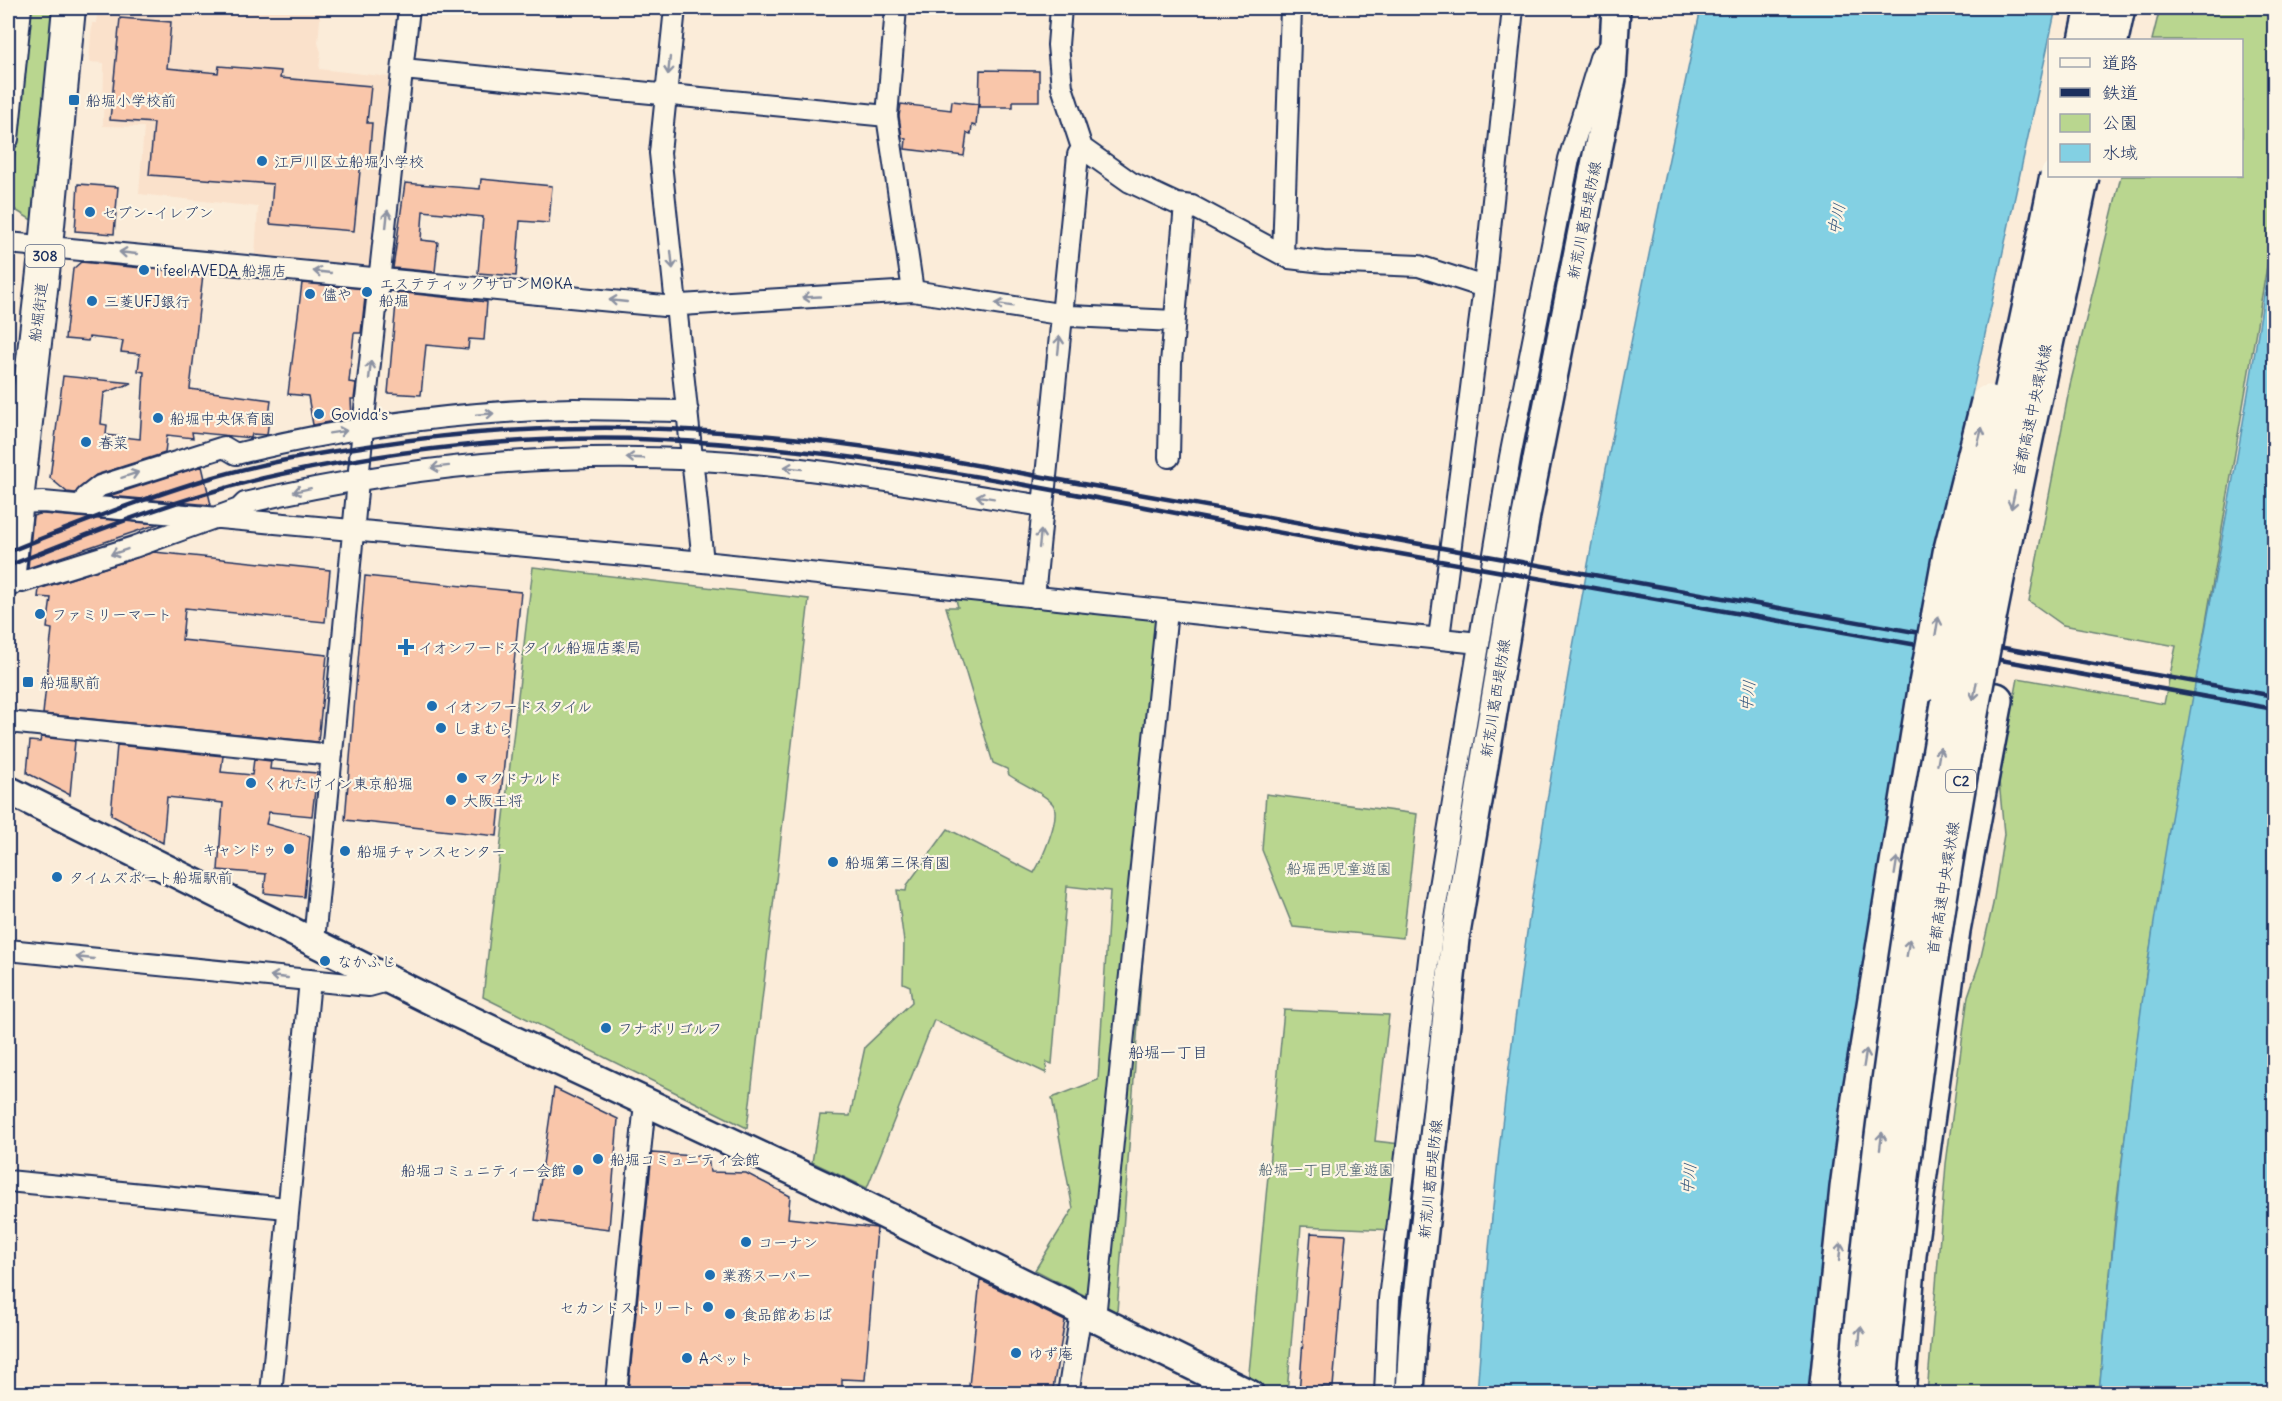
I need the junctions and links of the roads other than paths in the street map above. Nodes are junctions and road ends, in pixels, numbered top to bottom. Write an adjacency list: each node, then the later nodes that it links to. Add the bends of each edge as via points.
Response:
1 (21, 8): 18 (street)
2 (69, 8): 26 (main road, 船堀街道 / 308)
3 (409, 8): 15 (street)
4 (675, 8): 16 (street, one-way to 16)
5 (896, 8): 17 (street)
6 (1061, 8): 19 (street, via 1058,45 1062,87)
7 (1291, 8): 27 (street)
8 (1513, 8): 29 (street)
9 (1616, 8): 14 (main road, 新荒川葛西堤防線)
10 (2093, 8): 12 (highway)
11 (2118, 8): 13 (highway)
12 (2086, 39)
13 (2111, 39)
14 (1615, 41): 49 (street, via 1600,58 1569,159 1510,457); 66 (main road, 新荒川葛西堤防線, via 1612,79 1526,515 1455,939)
15 (403, 69): 16 (street); 28 (street, one-way to 15)
16 (666, 95): 17 (street); 31 (street, one-way to 31, via 660,153)
17 (886, 116): 30 (street)
18 (8, 139)
19 (1082, 148): 24 (street, via 1130,182); 32 (street, via 1078,154)
20 (2057, 177): 67 (highway, one-way to 20, bridge, via 1860,1091 1950,553 2026,250)
21 (2057, 177): 68 (highway, 首都高速中央環状線 / C2, one-way to 21, bridge, via 1876,1176 1930,808 1959,648)
22 (2084, 177): 69 (highway, 首都高速中央環状線 / C2, one-way to 69, bridge, via 2012,502 1976,688 1917,1044)
23 (2084, 177): 70 (highway, via 2063,361 1953,931 1909,1255)
24 (1185, 205): 27 (street); 33 (street)
25 (8, 243): 26 (street)
26 (46, 246): 28 (street, one-way to 26); 39 (main road, 船堀街道 / 308)
27 (1283, 255): 29 (street, via 1323,262 1419,266)
28 (380, 278): 31 (street, one-way to 28); 35 (street, one-way to 28)
29 (1484, 287): 48 (street)
30 (913, 291): 31 (street, one-way to 31); 32 (street, one-way to 30)
31 (677, 305): 34 (street)
32 (1062, 314): 33 (street); 41 (street, one-way to 32)
33 (1174, 321): 36 (street)
34 (688, 411): 35 (street, one-way to 34, via 534,411); 37 (street)
35 (364, 428): 38 (street); 40 (street, one-way to 35, via 86,497 100,486 224,447 236,454)
36 (1169, 457)
37 (693, 461): 38 (street, one-way to 38, via 576,457 477,463); 41 (street, one-way to 37, via 830,472); 44 (street)
38 (360, 478): 42 (street, one-way to 42, via 245,503); 43 (street)
39 (12, 502): 40 (street); 45 (main road, 船堀街道 / 308)
40 (84, 505): 42 (street)
41 (1043, 507): 46 (street, one-way to 41)
42 (216, 517): 43 (street); 45 (street, one-way to 45, via 46,577)
43 (354, 529): 44 (street); 51 (street)
44 (703, 562): 46 (street)
45 (15, 581)
46 (1034, 597): 47 (street)
47 (1167, 611): 48 (street); 60 (street)
48 (1439, 638): 49 (street)
49 (1479, 643): 65 (street, via 1434,917 1389,1299)
50 (8, 722): 51 (street)
51 (332, 755): 53 (street)
52 (8, 790): 53 (main road)
53 (314, 941): 56 (main road)
54 (8, 950): 55 (street, one-way to 54)
55 (310, 980): 56 (street, via 369,986); 59 (street)
56 (391, 980): 57 (main road)
57 (645, 1103): 60 (main road, via 840,1192); 62 (street)
58 (8, 1181): 59 (street)
59 (287, 1208): 61 (street)
60 (1088, 1315): 63 (street); 64 (main road)
61 (271, 1394)
62 (616, 1394)
63 (1068, 1394)
64 (1250, 1394)
65 (1385, 1394)
66 (1410, 1394)
67 (1826, 1394)
68 (1855, 1394)
69 (1879, 1394)
70 (1898, 1394)

